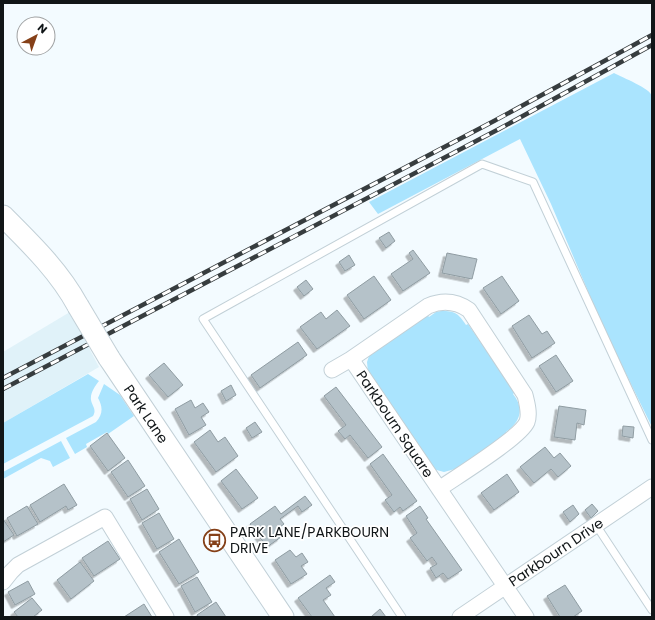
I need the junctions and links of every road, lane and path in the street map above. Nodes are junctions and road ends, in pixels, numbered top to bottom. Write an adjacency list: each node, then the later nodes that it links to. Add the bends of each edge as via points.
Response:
1 (3, 216): 12 (street, Park Lane, bridge, via 44,258 70,291 109,358)
2 (351, 359): 3 (street, Parkbourn Square); 6 (street, Parkbourn Square); 6 (street, Parkbourn Square, via 437,302 456,303 469,310 525,395 528,421 523,429 508,441)
3 (332, 370)
4 (652, 440): 13 (lane, via 533,182 482,164 203,319)
5 (652, 487): 7 (street, Parkbourn Drive)
6 (439, 489): 9 (street, Parkbourn Square)
7 (596, 525): 9 (street, Parkbourn Drive); 10 (lane)
8 (3, 582): 11 (street, via 18,565 105,517)
9 (506, 587): 14 (street, Parkbourn Drive); 15 (street, Parkbourn Square)
10 (652, 610)
11 (166, 617)
12 (283, 617)
13 (402, 617)
14 (460, 617)
15 (526, 617)

